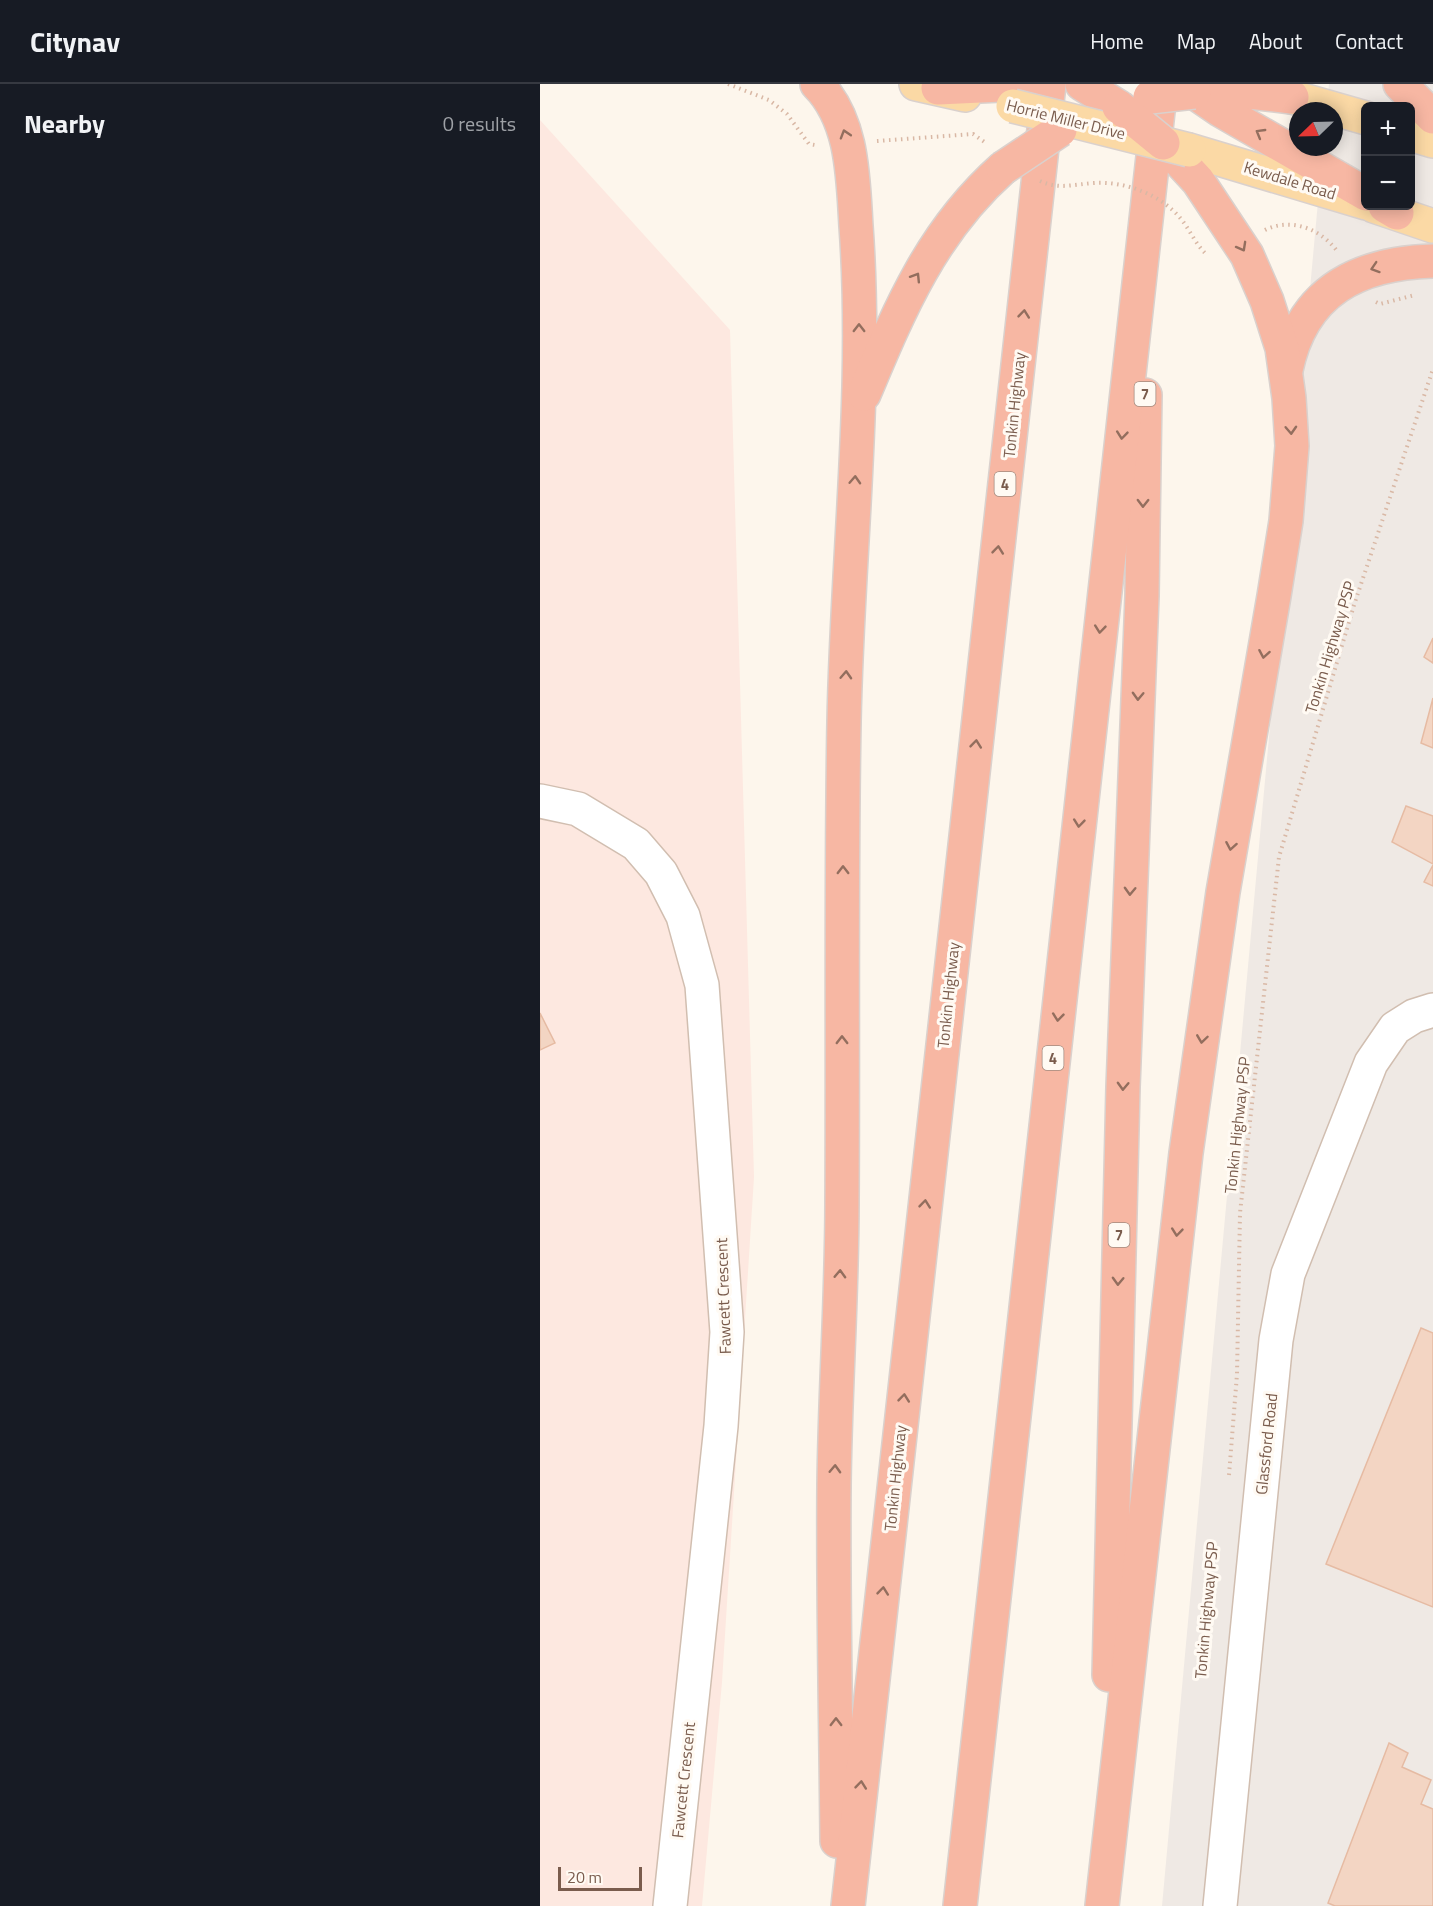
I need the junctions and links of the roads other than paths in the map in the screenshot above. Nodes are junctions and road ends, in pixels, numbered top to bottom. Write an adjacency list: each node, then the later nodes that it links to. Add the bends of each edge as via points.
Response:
1 (817, 84): 25 (highway, one-way to 1, via 856,228 848,143 829,96)
2 (1049, 84): 31 (highway, Tonkin Highway / 4, one-way to 2)
3 (1082, 84): 10 (highway)
4 (1161, 84): 19 (highway, 4)
5 (1400, 84): 12 (highway)
6 (927, 86): 7 (highway)
7 (1003, 91): 13 (main road, Horrie Miller Drive, bridge)
8 (1213, 92): 9 (highway); 10 (highway, bridge, via 1150,97); 18 (highway, one-way to 8)
9 (1292, 96): 11 (main road)
10 (1119, 107): 13 (highway); 16 (highway, bridge)
11 (1361, 117)
12 (1433, 117)
13 (1080, 122): 16 (main road, Horrie Miller Drive, bridge); 25 (highway, one-way to 13, bridge, via 910,286 950,223 1003,168 1060,130)
14 (1415, 136): 15 (main road)
15 (1433, 141)
16 (1163, 143): 17 (main road, Horrie Miller Drive, bridge); 24 (highway, one-way to 24, via 1211,198 1247,255 1267,301)
17 (1215, 157): 20 (main road, Kewdale Road)
18 (1361, 191)
19 (1148, 193): 28 (highway, 7, one-way to 28, via 1142,596 1123,1087); 32 (highway, 4, one-way to 32)
20 (1361, 202)
21 (1390, 210): 22 (main road)
22 (1433, 226)
23 (1433, 261): 24 (highway, one-way to 24, via 1375,267 1354,276 1325,297 1301,323)
24 (1285, 372): 28 (highway, one-way to 28, via 1292,446 1286,521 1223,892 1186,1153)
25 (859, 407): 30 (highway, one-way to 25, via 834,1486 843,1208 844,719)
26 (540, 801): 29 (street, Fawcett Crescent, via 578,809 636,844 661,873 683,916 702,985 727,1332 721,1426)
27 (1424, 1013): 33 (street, Glassford Road, via 1395,1028 1371,1063 1288,1274 1276,1340)
28 (1104, 1890)
29 (670, 1906)
30 (838, 1906)
31 (848, 1906)
32 (960, 1906)
33 (1220, 1906)

